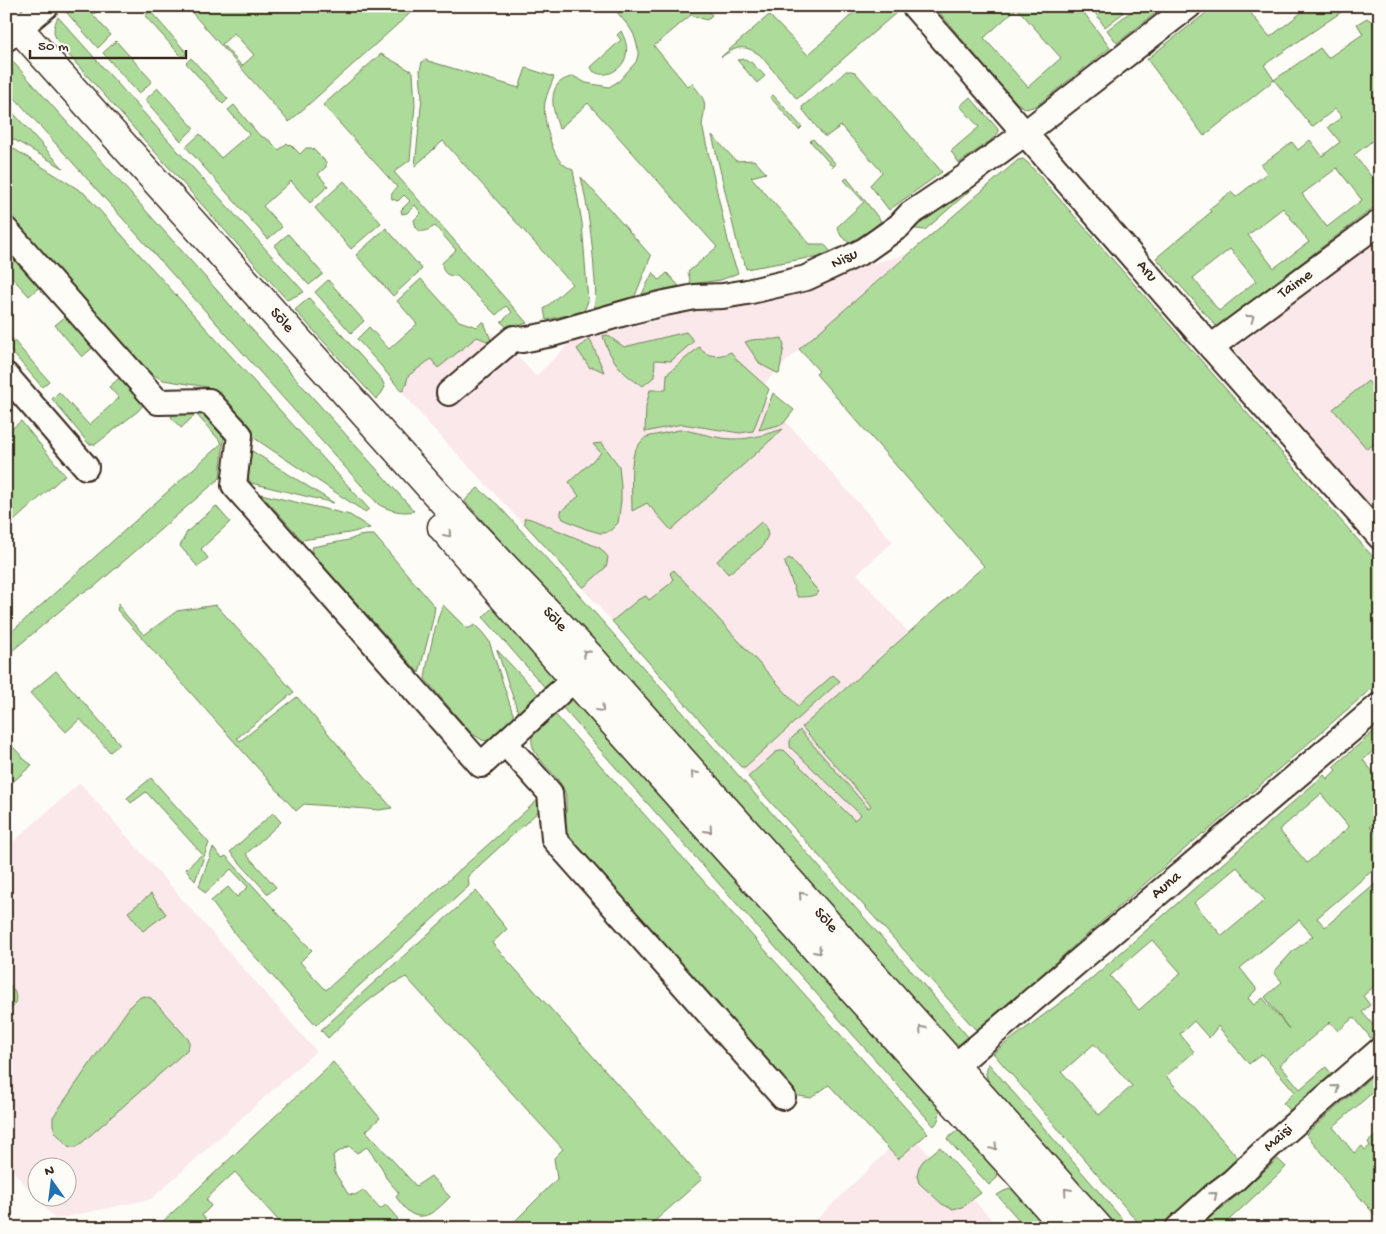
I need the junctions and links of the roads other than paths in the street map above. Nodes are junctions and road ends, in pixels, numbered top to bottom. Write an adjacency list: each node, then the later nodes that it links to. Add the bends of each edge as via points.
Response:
1 (46, 6): 4 (street)
2 (914, 6): 5 (street, Aru)
3 (1189, 6): 5 (street, Nisu)
4 (9, 31): 13 (main road, Sõle, one-way to 13); 17 (main road, Sõle, one-way to 4, via 591,658 446,506)
5 (1025, 133): 8 (street, Aru); 10 (street, Nisu, via 865,250 806,278 723,296 665,302 552,334 522,340 514,338)
6 (1380, 222): 8 (street, Taime, one-way to 6)
7 (6, 230): 15 (street, via 158,402 208,400 240,435 234,485 481,765)
8 (1211, 347): 12 (street, Aru)
9 (6, 375): 11 (street)
10 (450, 393)
11 (86, 467)
12 (1380, 537)
13 (574, 679): 15 (street); 17 (main road, Sõle, one-way to 17)
14 (1380, 705): 17 (street, Auna)
15 (504, 743): 18 (street, via 550,793 554,839)
16 (1380, 1050): 21 (street, Maisi, one-way to 16)
17 (945, 1074): 19 (main road, Sõle, one-way to 19, via 1017,1172); 20 (main road, Sõle, one-way to 17)
18 (783, 1097)
19 (1066, 1228)
20 (1100, 1228)
21 (1178, 1228)

